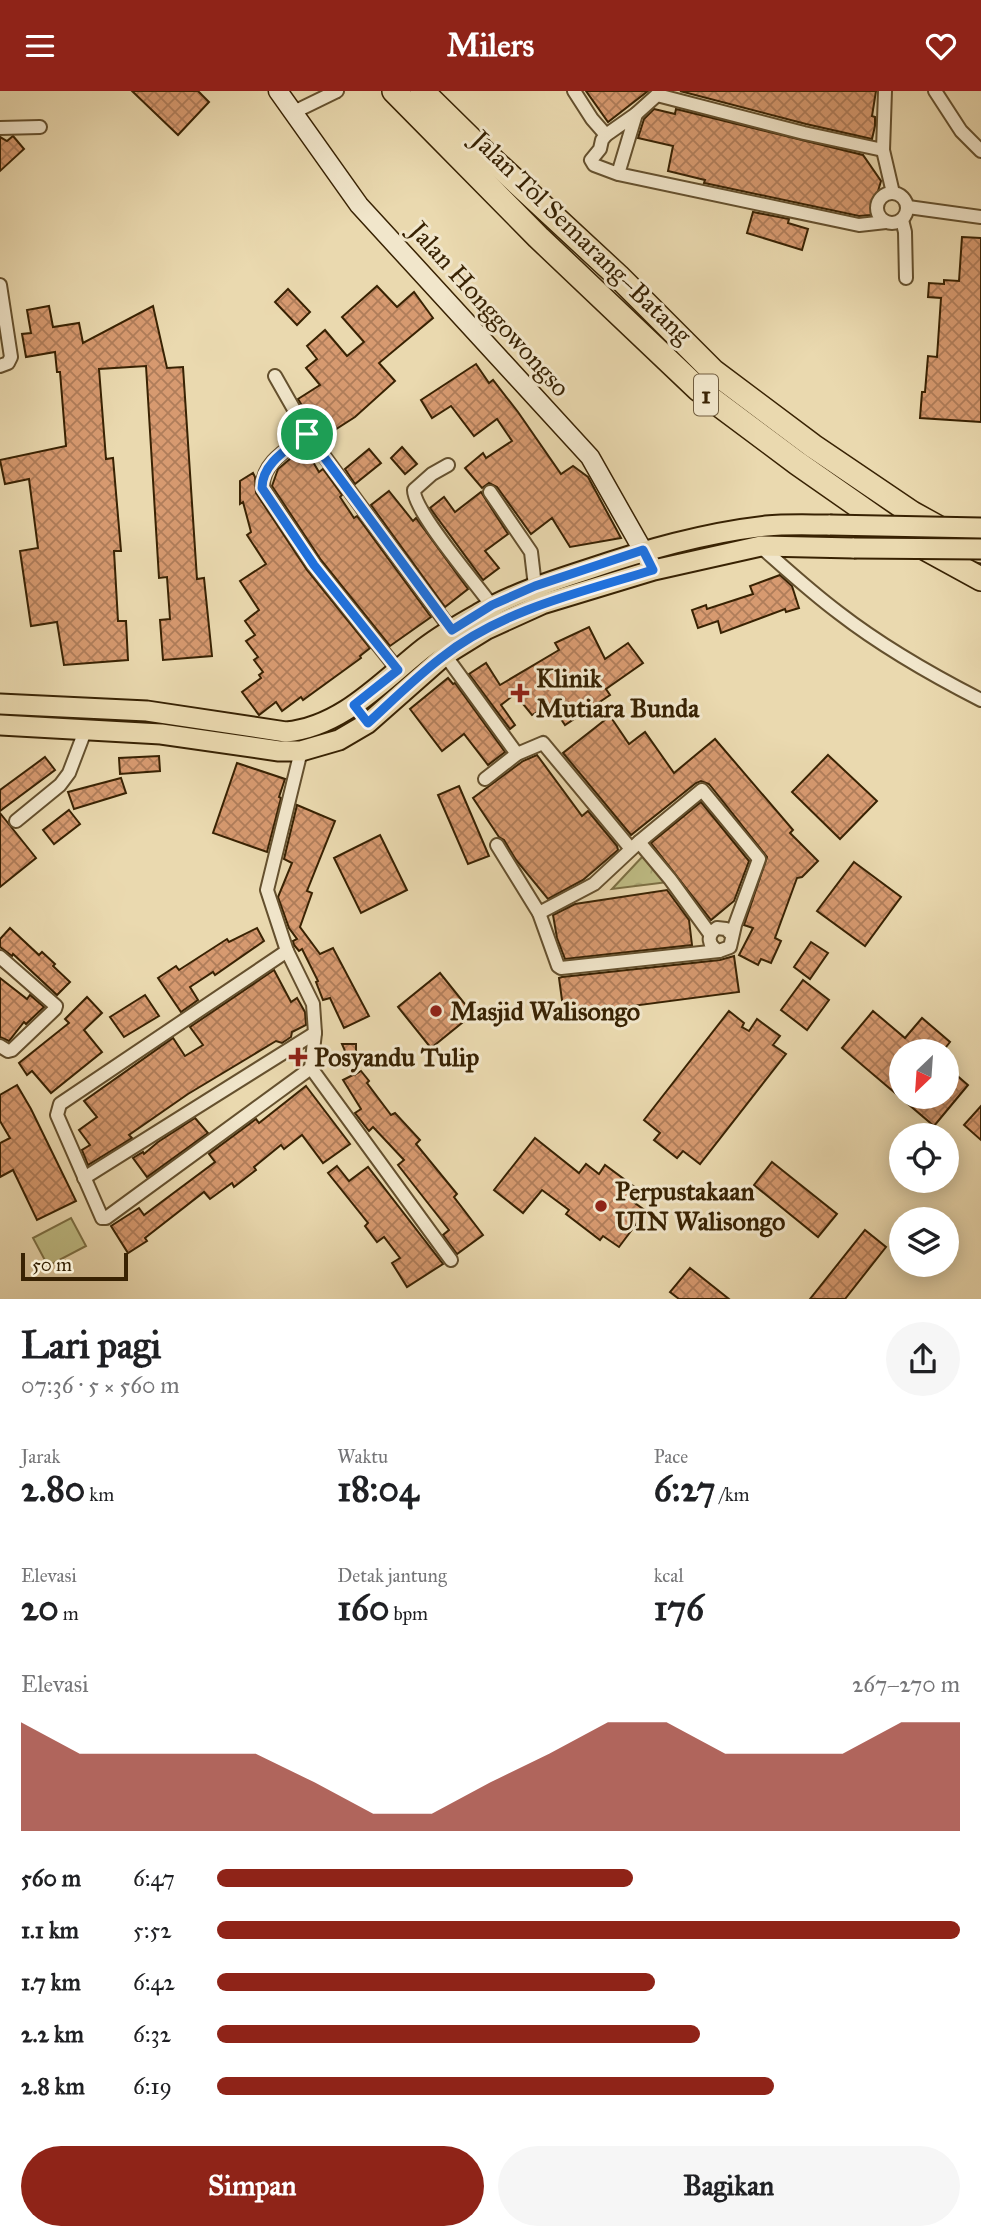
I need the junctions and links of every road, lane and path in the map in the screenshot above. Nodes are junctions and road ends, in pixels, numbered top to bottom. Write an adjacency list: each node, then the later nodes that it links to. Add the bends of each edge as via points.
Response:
1 (278, 91): 9 (street, Jalan Honggowongso)
2 (337, 91): 9 (street)
3 (394, 91): 16 (highway, Jalan Tol Semarang–Batang / 1)
4 (422, 91): 16 (highway, Jalan Tol Semarang–Batang / 1)
5 (574, 91): 13 (street)
6 (885, 91): 14 (street)
7 (935, 91): 15 (street, via 961,131)
8 (659, 93): 10 (street); 14 (street)
9 (294, 112): 32 (street, Jalan Honggowongso, via 359,205 590,457)
10 (636, 114): 13 (street); 17 (street)
11 (40, 127): 12 (street)
12 (0, 128)
13 (606, 135): 17 (street, via 591,160)
14 (883, 150): 18 (street)
15 (981, 151)
16 (474, 157): 33 (highway, Jalan Tol Semarang–Batang / 1, via 618,276 713,370 912,513); 35 (highway, Jalan Tol Semarang–Batang / 1, via 599,297 698,389 897,533)
17 (618, 174): 22 (street, via 859,225)
18 (892, 193): 19 (street, via 901,195); 22 (street, via 883,195 877,204 878,215)
19 (908, 207): 20 (street); 21 (street)
20 (981, 217)
21 (902, 220): 22 (street); 23 (street)
22 (886, 222)
23 (906, 278)
24 (0, 285): 25 (street, via 11,357)
25 (0, 366)
26 (275, 376): 27 (street)
27 (307, 434): 38 (street); 40 (street, via 270,464 262,488 314,565)
28 (448, 465): 37 (street, via 418,485 415,498)
29 (490, 492): 36 (street, via 531,552)
30 (981, 528): 32 (main road, bridge, via 769,525)
31 (761, 546): 33 (main road, bridge); 34 (main road); 41 (street, via 856,626)
32 (643, 550): 34 (street, Jalan Honggowongso); 36 (main road)
33 (981, 550)
34 (653, 570): 37 (main road)
35 (981, 579)
36 (535, 586): 37 (main road)
37 (498, 613): 38 (main road)
38 (457, 637): 39 (main road); 40 (main road, via 426,646)
39 (445, 655): 46 (main road); 50 (street)
40 (398, 670): 44 (main road)
41 (981, 700)
42 (0, 704): 43 (main road)
43 (39, 707): 44 (main road, via 147,711 286,732 317,726); 47 (main road)
44 (347, 710): 46 (main road)
45 (0, 725): 47 (main road)
46 (362, 727): 49 (main road, via 339,740)
47 (41, 729): 48 (main road)
48 (85, 731): 49 (main road, via 161,734); 52 (street, via 60,785)
49 (301, 751): 58 (street, via 267,890)
50 (517, 754): 51 (street); 54 (street, via 540,742 547,744 597,810)
51 (485, 779)
52 (16, 821)
53 (497, 845): 55 (street)
54 (635, 845): 55 (street, via 594,884); 56 (street, via 670,879); 57 (street, via 703,790 759,859)
55 (539, 913): 59 (street, via 563,969)
56 (710, 935): 57 (street, via 722,927); 59 (street, via 711,945)
57 (732, 935): 59 (street, via 730,947)
58 (287, 951): 61 (street, via 313,1004); 64 (street, via 61,1104 57,1115)
59 (719, 951)
60 (0, 957): 62 (street, via 55,1003 55,1009 12,1050)
61 (315, 1033): 63 (street); 64 (street)
62 (0, 1046)
63 (311, 1068): 64 (street, via 106,1218); 65 (street)
64 (84, 1178)
65 (451, 1260)

